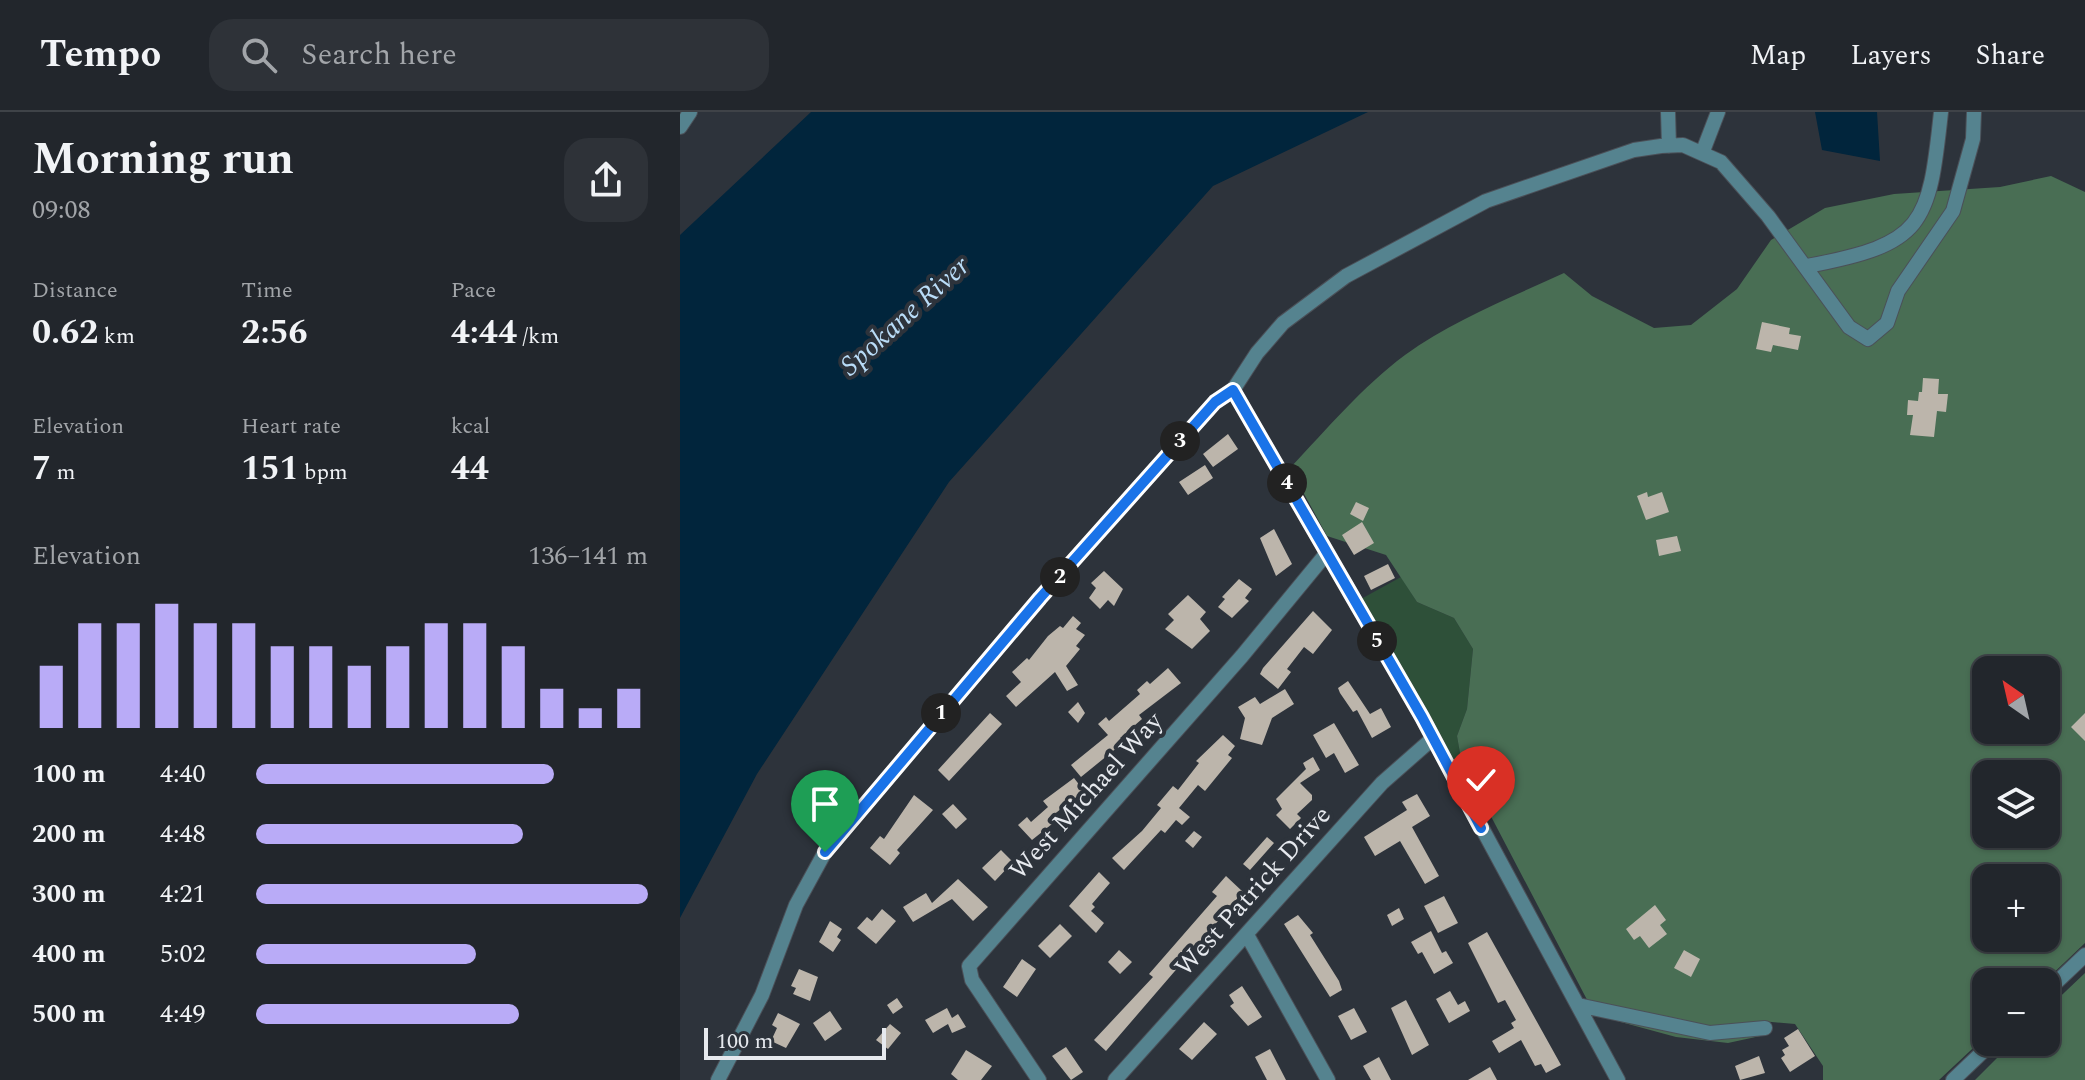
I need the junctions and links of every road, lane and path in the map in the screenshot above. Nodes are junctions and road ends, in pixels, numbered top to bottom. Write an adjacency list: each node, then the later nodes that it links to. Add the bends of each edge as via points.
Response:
1 (690, 112): 6 (street)
2 (1668, 112): 7 (street)
3 (1718, 112): 8 (street)
4 (1941, 112): 9 (street, via 1927,205 1916,222 1869,253)
5 (1974, 112): 9 (street, via 1973,139 1953,211 1898,291 1879,333 1868,339 1849,327)
6 (680, 127)
7 (1669, 146): 8 (street); 10 (street, via 1634,150 1486,201 1385,253 1317,294 1283,323)
8 (1703, 151): 9 (street, via 1741,184)
9 (1807, 266)
10 (1233, 390): 11 (street); 19 (street, via 1215,402 1040,598 825,852)
11 (1326, 554): 12 (street); 20 (street, West Michael Way, via 969,966 972,980)
12 (1432, 739): 13 (street, West Patrick Drive, via 1382,783); 16 (street)
13 (1247, 935): 21 (street, West Patrick Drive); 22 (street)
14 (2085, 955): 15 (street)
15 (2060, 979)
16 (1578, 1005): 17 (street, via 1710,1033); 23 (street)
17 (1765, 1028)
18 (1978, 1056): 24 (street)
19 (718, 1080)
20 (1039, 1080)
21 (1115, 1080)
22 (1328, 1080)
23 (1618, 1080)
24 (1953, 1080)

